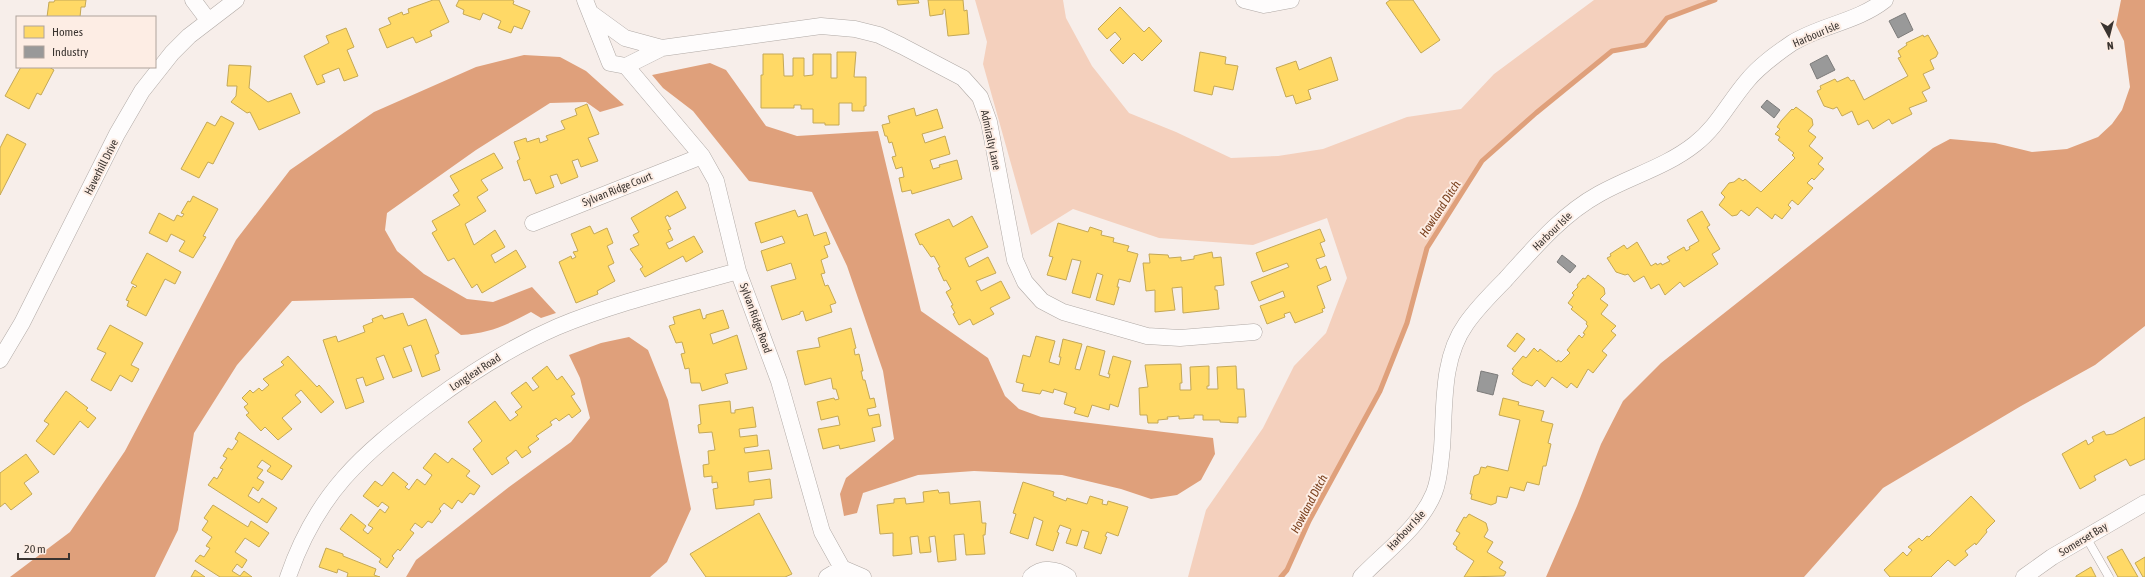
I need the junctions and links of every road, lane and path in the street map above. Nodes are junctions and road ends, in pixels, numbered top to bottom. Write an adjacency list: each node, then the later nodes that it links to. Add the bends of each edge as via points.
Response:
1 (193, 0): 7 (street)
2 (236, 0): 7 (street, Haverhill Drive)
3 (1244, 0): 4 (street, via 1264,5)
4 (1291, 0)
5 (1885, 0): 23 (street, Harbour Isle, via 1848,21 1792,43 1767,61 1746,83 1724,115 1696,144 1670,162 1598,194 1572,211 1475,311 1461,332 1449,364 1440,470 1434,493 1427,508 1417,520)
6 (588, 7): 8 (street, Admiralty Lane, via 625,38); 9 (street, Sylvan Ridge Road, via 610,63)
7 (208, 20): 14 (street, Haverhill Drive, via 172,53 129,112 22,323)
8 (662, 48): 9 (street); 13 (street, Admiralty Lane, via 821,26 855,29 879,35 902,46 963,78 980,97 989,122 1015,260 1025,282 1042,301 1063,312 1148,336 1164,338)
9 (626, 66): 10 (street, Sylvan Ridge Road)
10 (702, 156): 11 (street, Sylvan Ridge Court); 12 (street, Sylvan Ridge Road, via 710,167 719,191)
11 (532, 223)
12 (738, 271): 17 (street, Sylvan Ridge Road, via 779,381 822,532); 18 (street, Longleat Road, via 603,310 558,327 514,347 469,375 392,432 350,470 309,527)
13 (1254, 332)
14 (0, 360)
15 (2145, 503): 16 (street, Somerset Bay)
16 (2086, 537): 24 (street, Somerset Bay); 25 (lane)
17 (842, 568): 19 (street); 20 (street)
18 (288, 577)
19 (827, 577)
20 (863, 577)
21 (1030, 577): 22 (street, via 1039,571 1049,570 1060,571)
22 (1068, 577)
23 (1361, 577)
24 (2025, 577)
25 (2109, 577)

